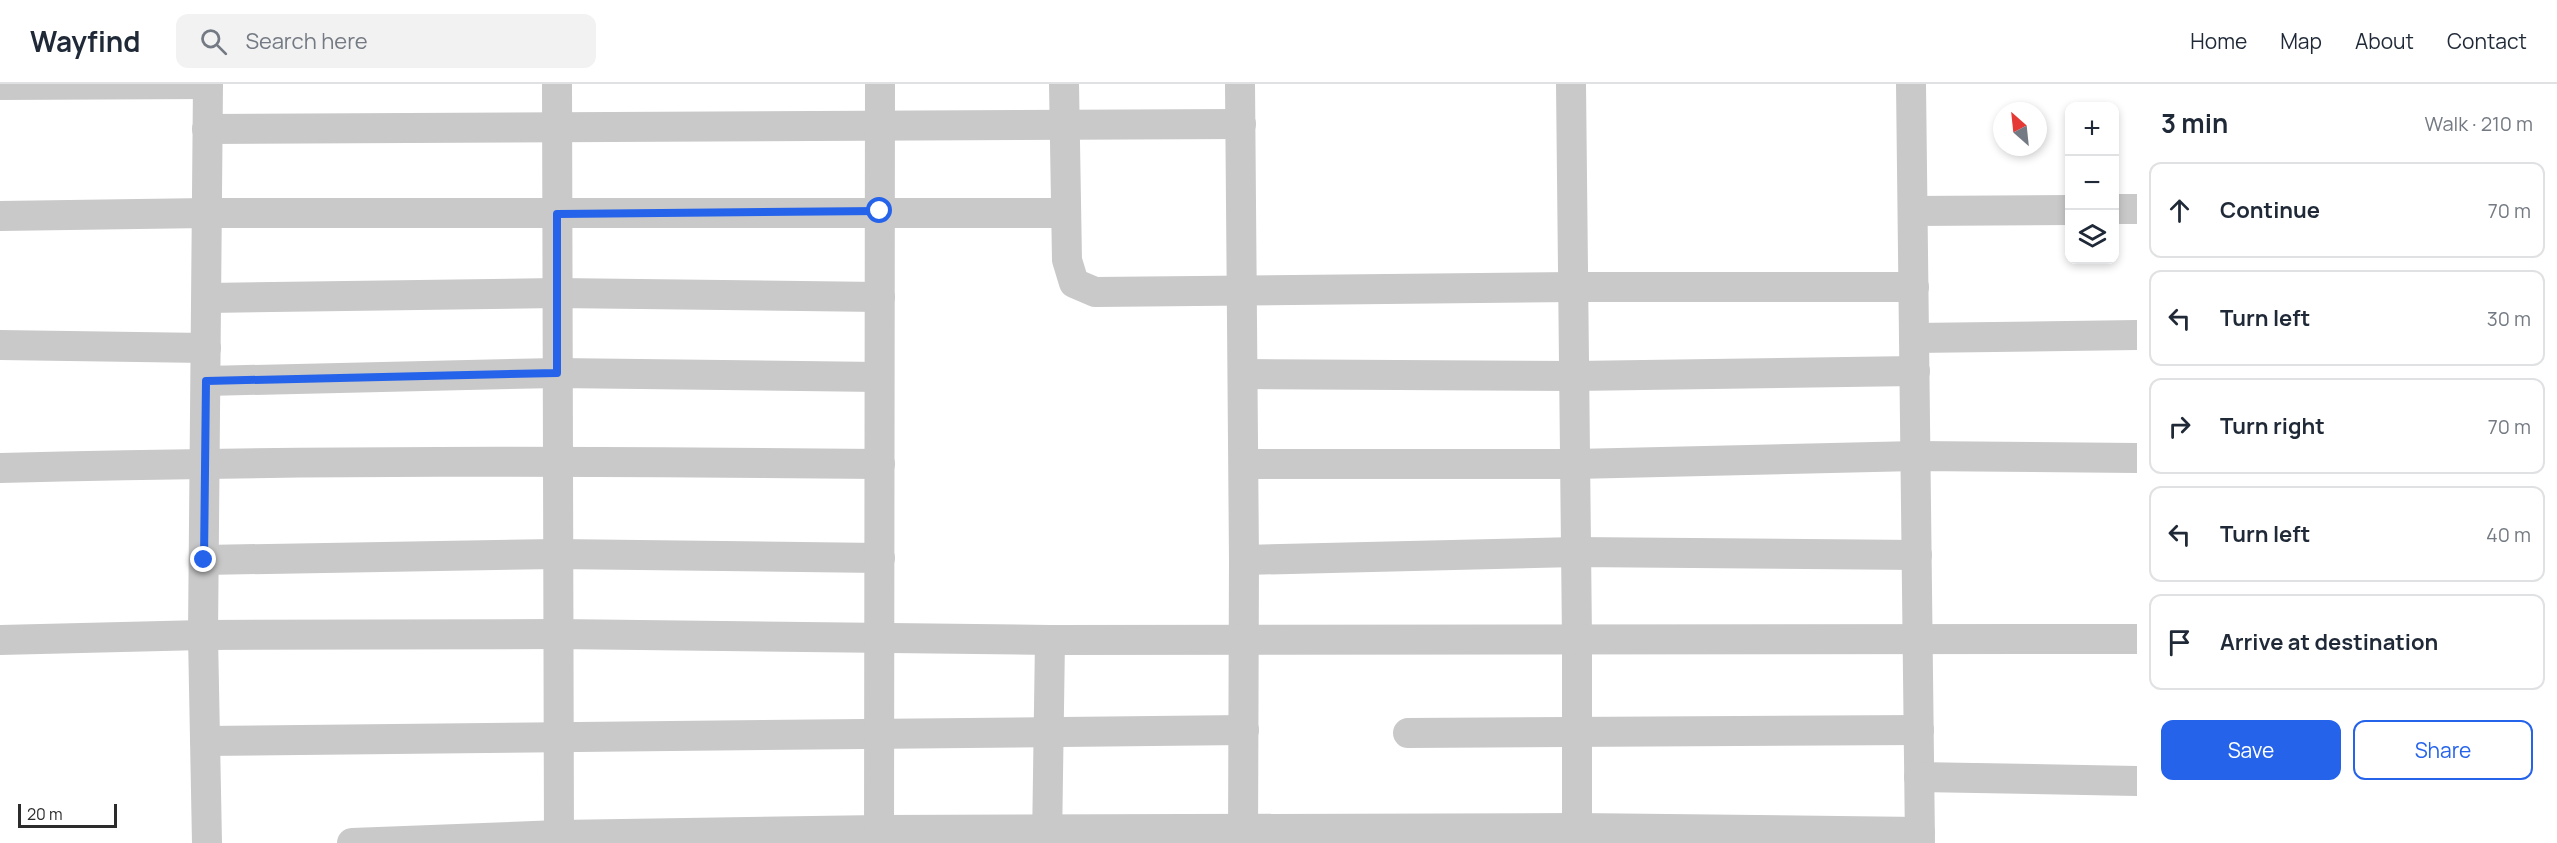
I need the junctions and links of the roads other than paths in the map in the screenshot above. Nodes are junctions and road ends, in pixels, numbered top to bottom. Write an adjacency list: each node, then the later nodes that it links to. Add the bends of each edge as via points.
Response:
1 (208, 84): 8 (street); 12 (street)
2 (557, 84): 13 (street)
3 (880, 84): 10 (street)
4 (1065, 84): 11 (street)
5 (1240, 84): 9 (street)
6 (1571, 84): 23 (street)
7 (1911, 84): 16 (street)
8 (0, 85)
9 (1241, 124): 11 (street); 25 (street)
10 (880, 125): 11 (street); 13 (street); 18 (street)
11 (1065, 125): 20 (street)
12 (207, 129): 13 (street); 19 (street)
13 (557, 129): 21 (street)
14 (2119, 209): 15 (street)
15 (2137, 209)
16 (1913, 210): 17 (street); 24 (street)
17 (2065, 210)
18 (880, 211): 20 (street); 21 (street); 27 (street)
19 (207, 213): 21 (street); 22 (street); 28 (street)
20 (1066, 213): 25 (street, via 1067,260 1074,283 1095,292)
21 (557, 214): 26 (street)
22 (0, 216)
23 (1573, 287): 24 (street); 25 (street); 36 (street)
24 (1914, 287): 30 (street)
25 (1242, 290): 35 (street)
26 (557, 293): 27 (street); 28 (street); 34 (street)
27 (880, 297): 37 (street)
28 (207, 298): 32 (street)
29 (2137, 335): 30 (street)
30 (1914, 338): 33 (street)
31 (0, 345): 32 (street)
32 (206, 348): 38 (street)
33 (1915, 371): 36 (street); 39 (street)
34 (557, 373): 37 (street); 38 (street); 41 (street)
35 (1243, 374): 36 (street); 44 (street)
36 (1575, 376): 45 (street)
37 (879, 377): 43 (street)
38 (206, 381): 42 (street)
39 (1916, 456): 40 (street); 45 (street); 49 (street)
40 (2137, 458)
41 (556, 461): 42 (street); 43 (street); 48 (street)
42 (205, 463): 46 (street); 51 (street)
43 (880, 464): 50 (street)
44 (1244, 464): 45 (street); 52 (street)
45 (1575, 464): 47 (street)
46 (0, 468)
47 (1576, 552): 49 (street); 52 (street); 61 (street)
48 (556, 554): 50 (street); 51 (street); 54 (street)
49 (1917, 555): 56 (street)
50 (880, 558): 55 (street)
51 (204, 560): 53 (street)
52 (1244, 560): 60 (street)
53 (203, 634): 54 (street); 58 (street); 69 (street)
54 (557, 634): 55 (street); 68 (street)
55 (880, 638): 59 (street); 66 (street)
56 (1917, 639): 57 (street); 61 (street); 64 (street)
57 (2137, 639)
58 (0, 640)
59 (1050, 640): 60 (street); 62 (street)
60 (1245, 640): 61 (street); 63 (street)
61 (1577, 640): 67 (street)
62 (1049, 730): 63 (street); 66 (street); 75 (street)
63 (1244, 730): 73 (street)
64 (1918, 730): 67 (street); 70 (street)
65 (1408, 733): 67 (street)
66 (879, 734): 68 (street); 72 (street)
67 (1577, 734): 74 (street)
68 (558, 739): 69 (street); 77 (street)
69 (205, 741): 78 (street)
70 (1919, 777): 71 (street); 76 (street)
71 (2137, 781)
72 (879, 836): 75 (street); 77 (street)
73 (1243, 836): 74 (street); 75 (street)
74 (1576, 836): 76 (street)
75 (1047, 837)
76 (1920, 838)
77 (559, 839): 79 (street)
78 (207, 843)
79 (352, 843)

